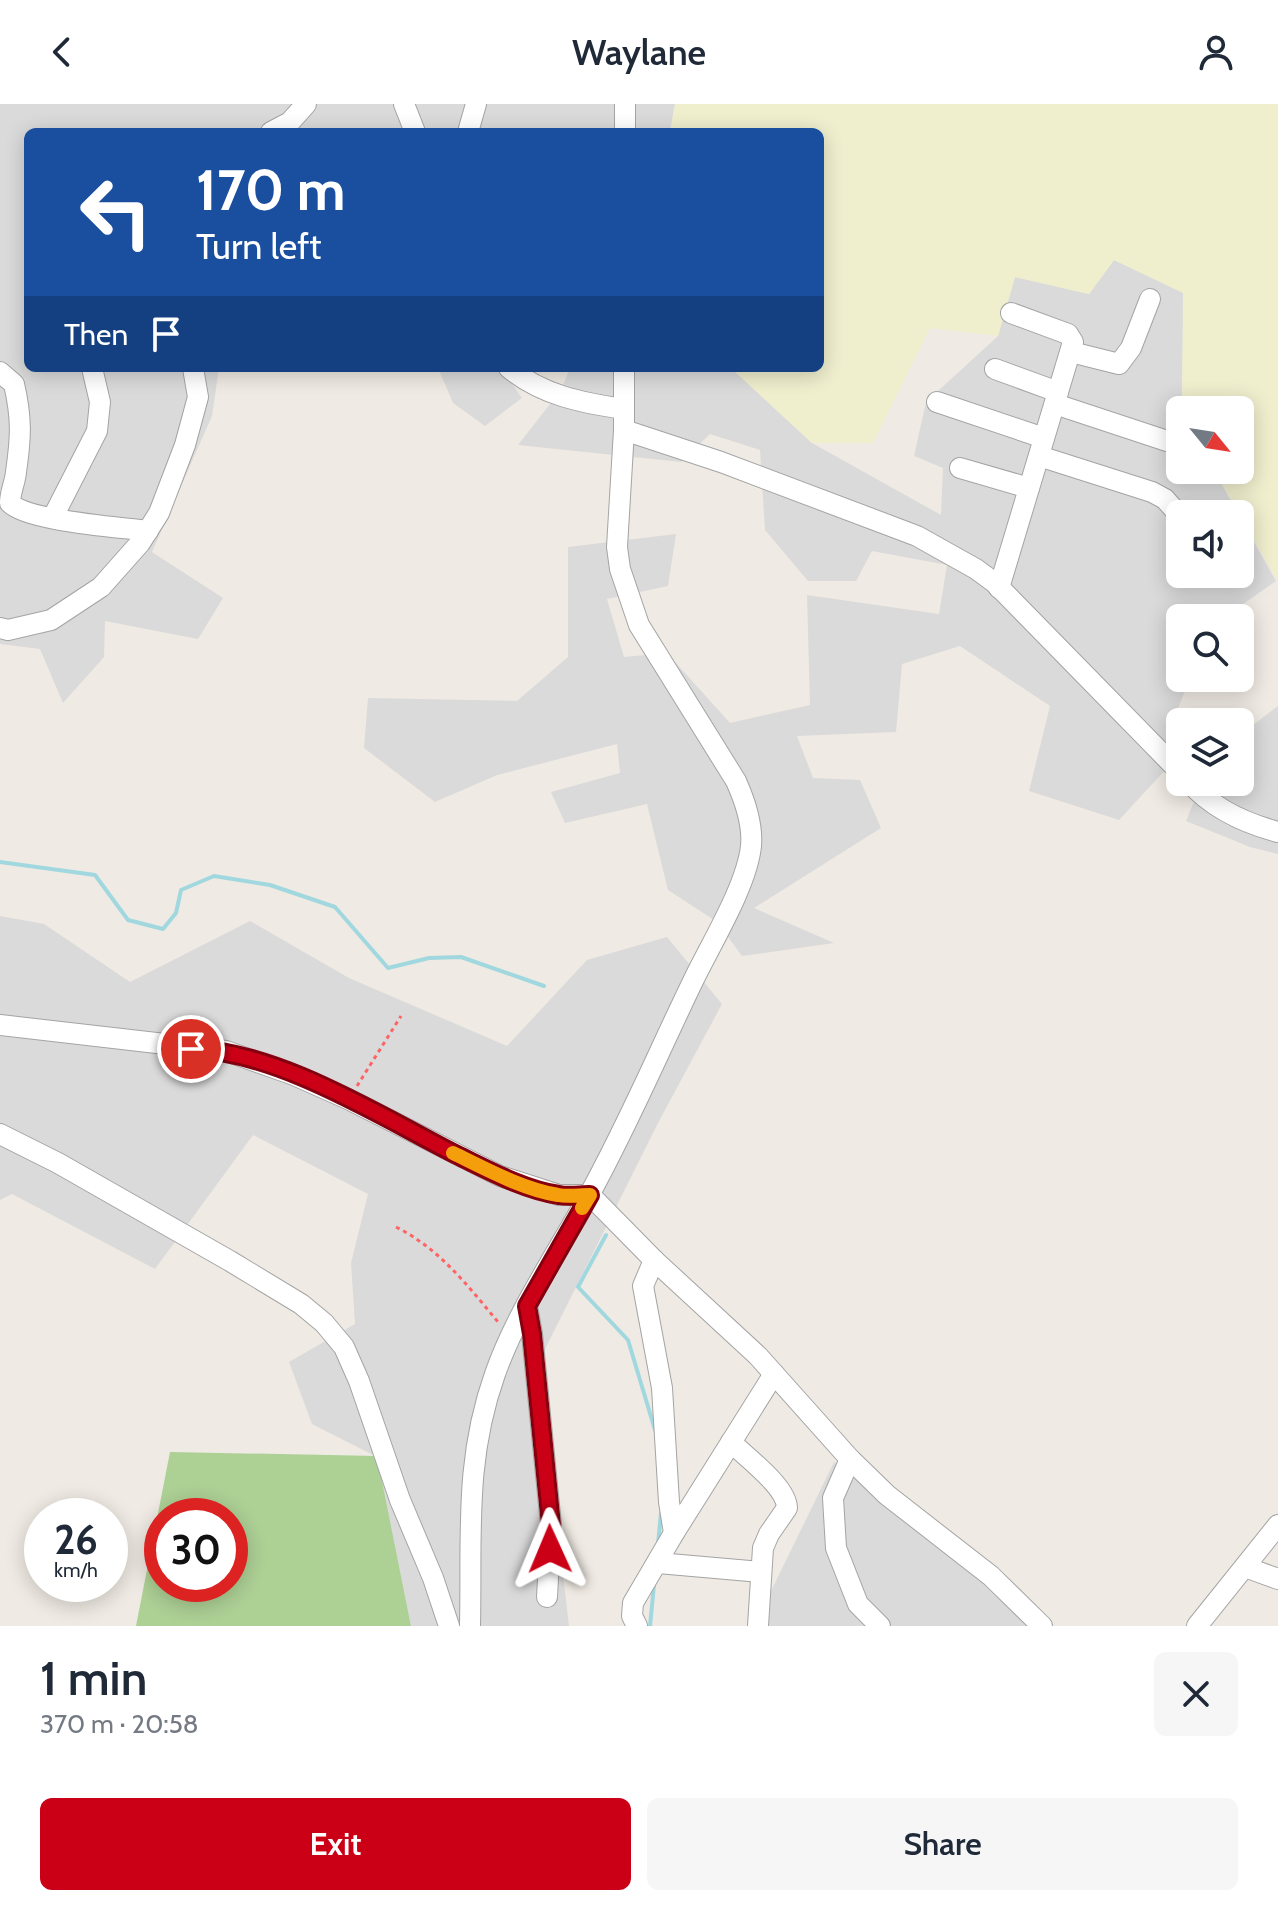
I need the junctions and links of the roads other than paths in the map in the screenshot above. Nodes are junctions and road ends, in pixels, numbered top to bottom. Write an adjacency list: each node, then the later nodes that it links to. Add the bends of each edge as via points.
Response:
1 (306, 104): 5 (street)
2 (404, 104): 6 (street)
3 (476, 104): 7 (street)
4 (625, 104): 8 (street)
5 (279, 128)
6 (413, 128)
7 (469, 128)
8 (625, 128)
9 (1150, 299): 11 (street, via 1119,364)
10 (1011, 313): 11 (street, via 1068,334)
11 (1071, 352): 18 (street)
12 (995, 369): 18 (street)
13 (0, 372): 27 (street, via 14,384 22,422 10,503 20,511)
14 (93, 372): 27 (street, via 100,402 97,431)
15 (194, 372): 28 (street, via 198,397 185,445)
16 (515, 372): 20 (street, via 572,401)
17 (624, 372): 20 (street)
18 (1057, 398): 22 (street); 23 (street)
19 (937, 402): 23 (street)
20 (624, 409): 21 (street)
21 (624, 430): 29 (street, via 917,536); 36 (street, via 617,547 628,597 639,625 736,781 751,843 746,871)
22 (1166, 441)
23 (1042, 447): 25 (street); 26 (street)
24 (960, 468): 25 (street)
25 (1029, 488): 29 (street)
26 (1166, 500)
27 (53, 517): 28 (street)
28 (148, 531): 30 (street, via 90,595 51,620)
29 (999, 588): 31 (street)
30 (0, 628)
31 (1166, 758)
32 (1201, 796): 33 (street, via 1231,815)
33 (1278, 832)
34 (0, 1025): 36 (street, via 226,1051 348,1099 500,1176 559,1195)
35 (0, 1134): 50 (street, via 230,1261 324,1323 344,1347 359,1381)
36 (590, 1195): 37 (street); 38 (street)
37 (654, 1260): 39 (street); 43 (street, via 643,1286 662,1388)
38 (527, 1306): 48 (street, via 551,1525); 51 (street, via 488,1395 474,1456)
39 (774, 1374): 40 (street); 41 (street)
40 (731, 1442): 43 (street); 46 (street, via 787,1503 763,1548)
41 (850, 1459): 49 (street, via 833,1498 834,1527 842,1569); 56 (street, via 921,1524 991,1576)
42 (1278, 1525): 45 (street)
43 (674, 1533): 44 (street)
44 (658, 1563): 46 (street); 52 (street, via 633,1603)
45 (1245, 1567): 47 (street); 57 (street)
46 (761, 1572): 53 (street)
47 (1278, 1579)
48 (547, 1597)
49 (858, 1604): 54 (street); 55 (street)
50 (449, 1626)
51 (470, 1626)
52 (637, 1626)
53 (758, 1626)
54 (856, 1626)
55 (880, 1626)
56 (1042, 1626)
57 (1197, 1626)

